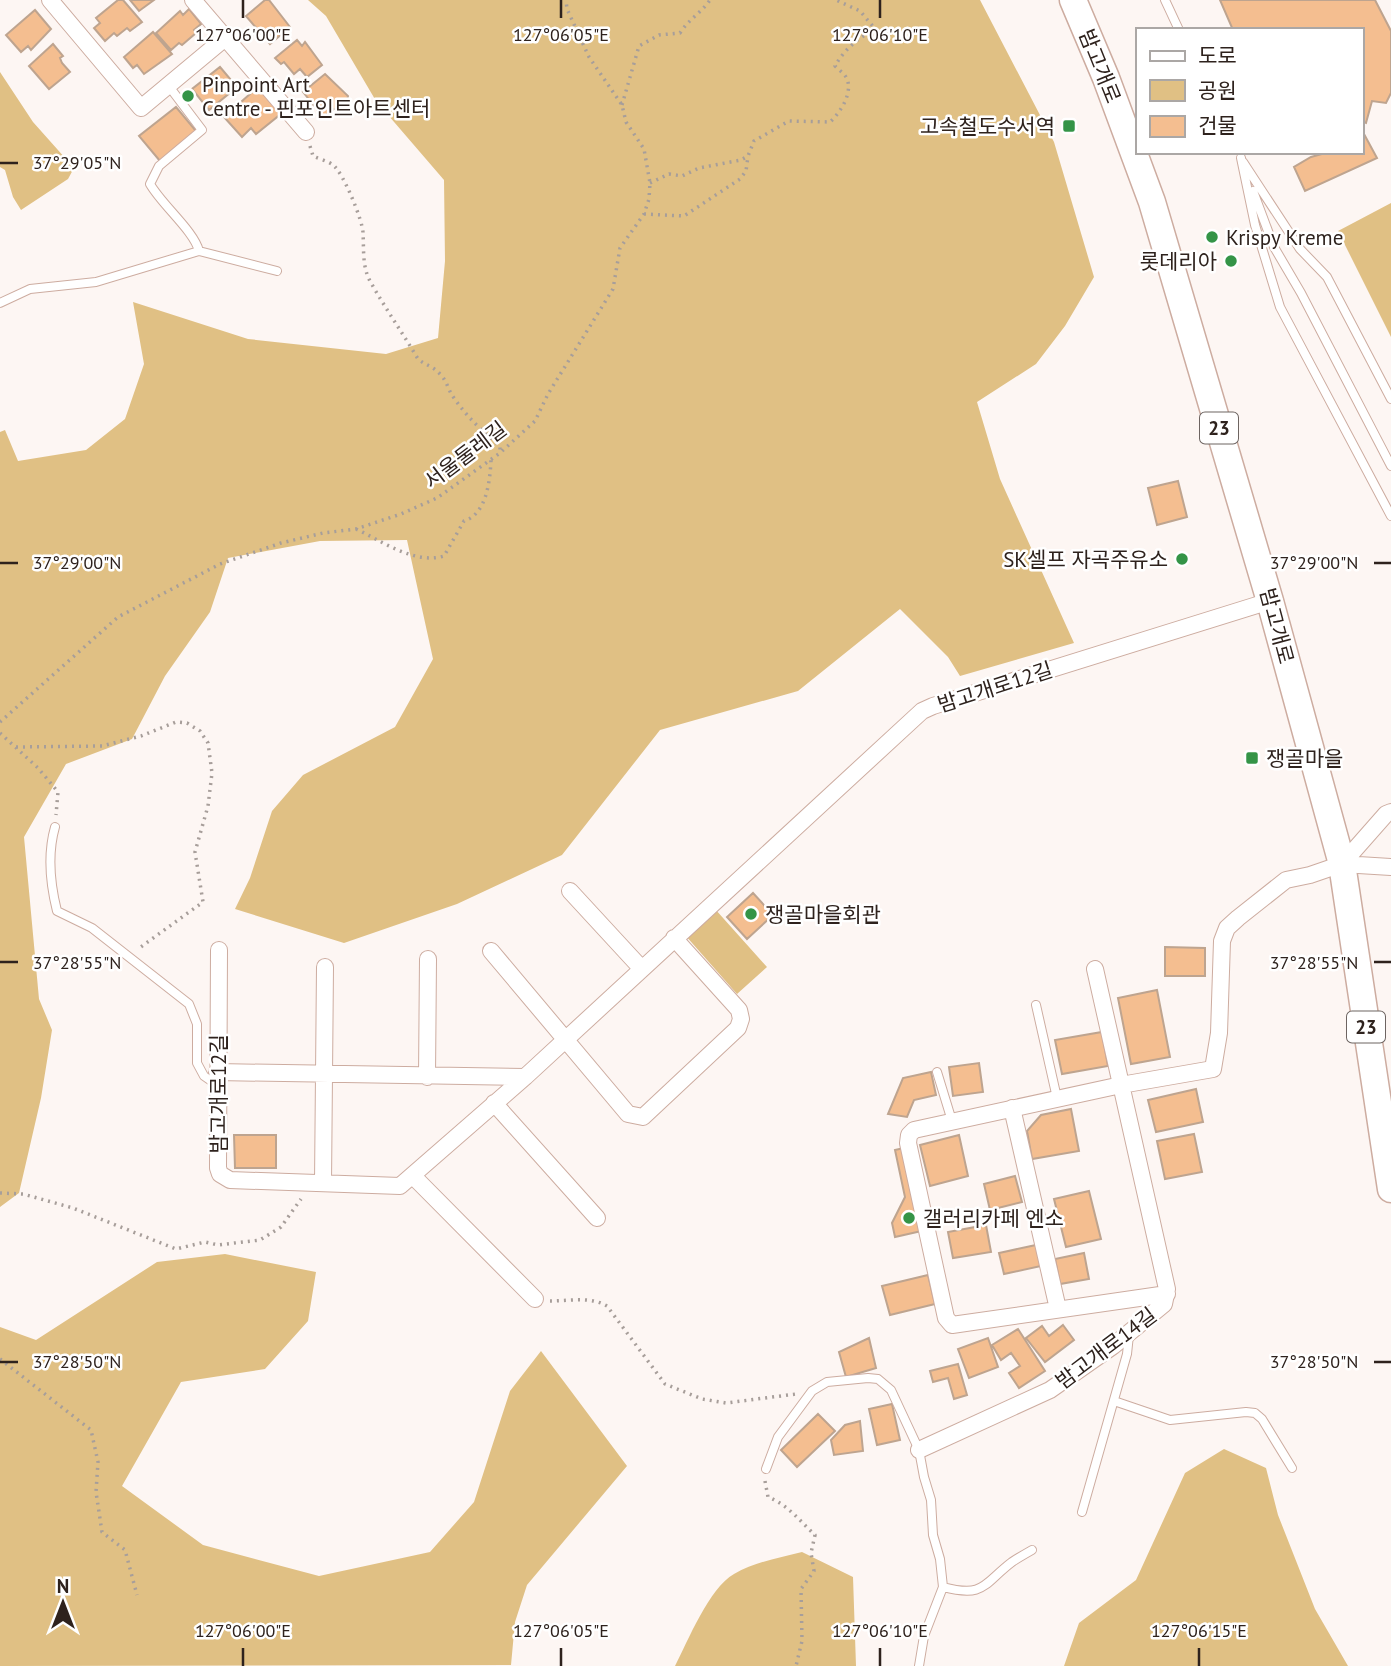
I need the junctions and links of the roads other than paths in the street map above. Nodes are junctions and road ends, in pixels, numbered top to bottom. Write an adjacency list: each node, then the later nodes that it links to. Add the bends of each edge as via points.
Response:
1 (50, 0): 7 (street, via 141,108)
2 (193, 0): 6 (street)
3 (1073, 0): 16 (main road, 밤고개로 / 23, via 1152,202)
4 (1165, 0): 5 (lane)
5 (1178, 28)
6 (225, 38): 7 (street); 8 (street)
7 (168, 85): 10 (lane, via 202,130 159,166 149,184 196,241)
8 (306, 132)
9 (1239, 155): 13 (lane, via 1300,249 1327,277); 14 (lane, via 1274,247); 15 (lane, via 1280,307)
10 (199, 251): 11 (lane); 12 (lane, via 96,282 30,289)
11 (277, 271)
12 (0, 303)
13 (1391, 399)
14 (1391, 466)
15 (1391, 516)
16 (1270, 601): 19 (main road, 밤고개로 / 23); 22 (street, 밤고개로12길, via 922,712)
17 (1391, 812): 19 (street)
18 (55, 827): 35 (lane, via 50,847 51,889 57,911 92,928 189,1004 197,1024 197,1063 204,1076)
19 (1342, 864): 20 (street); 36 (street, via 1286,880 1227,928 1222,941 1213,1069); 43 (main road, 밤고개로 / 23)
20 (1391, 867)
21 (570, 891): 27 (street)
22 (674, 938): 27 (street, 밤고개로12길); 30 (street, via 739,1010 741,1019 738,1028 643,1117 628,1114)
23 (219, 950): 35 (street, 밤고개로12길)
24 (491, 951): 30 (street)
25 (428, 959): 33 (street)
26 (325, 967): 32 (street)
27 (640, 968): 30 (street, 밤고개로12길)
28 (1095, 969): 36 (street, 밤고개로14길)
29 (1036, 1004): 37 (lane)
30 (565, 1039): 34 (street, 밤고개로12길)
31 (937, 1072): 40 (lane)
32 (323, 1073): 33 (street); 35 (street); 42 (street)
33 (427, 1077): 34 (street)
34 (525, 1077): 38 (street, 밤고개로12길)
35 (217, 1078): 42 (street, 밤고개로12길, via 220,1174 230,1180)
36 (1121, 1085): 37 (street); 45 (street, 밤고개로14길)
37 (1057, 1098): 39 (street)
38 (494, 1103): 41 (street, 밤고개로12길); 44 (street)
39 (1012, 1108): 40 (street); 47 (street)
40 (952, 1121): 47 (street, via 914,1130 908,1143 946,1318 952,1325)
41 (413, 1176): 42 (street, 밤고개로12길, via 400,1186); 46 (street)
42 (318, 1182)
43 (1391, 1189)
44 (597, 1218)
45 (1167, 1294): 47 (street); 48 (street, 밤고개로14길, via 1164,1304)
46 (535, 1299)
47 (1058, 1309)
48 (1130, 1332): 49 (lane); 50 (street, 밤고개로14길, via 1050,1390)
49 (1114, 1401): 51 (lane, via 1170,1420 1255,1413); 53 (lane)
50 (919, 1450): 52 (lane, via 891,1390 878,1379 827,1382 812,1391 778,1437); 55 (lane, via 932,1500)
51 (1292, 1468)
52 (766, 1469)
53 (1083, 1512)
54 (1032, 1550): 55 (lane, via 976,1591)
55 (943, 1587): 56 (lane, via 924,1636)
56 (919, 1666)

